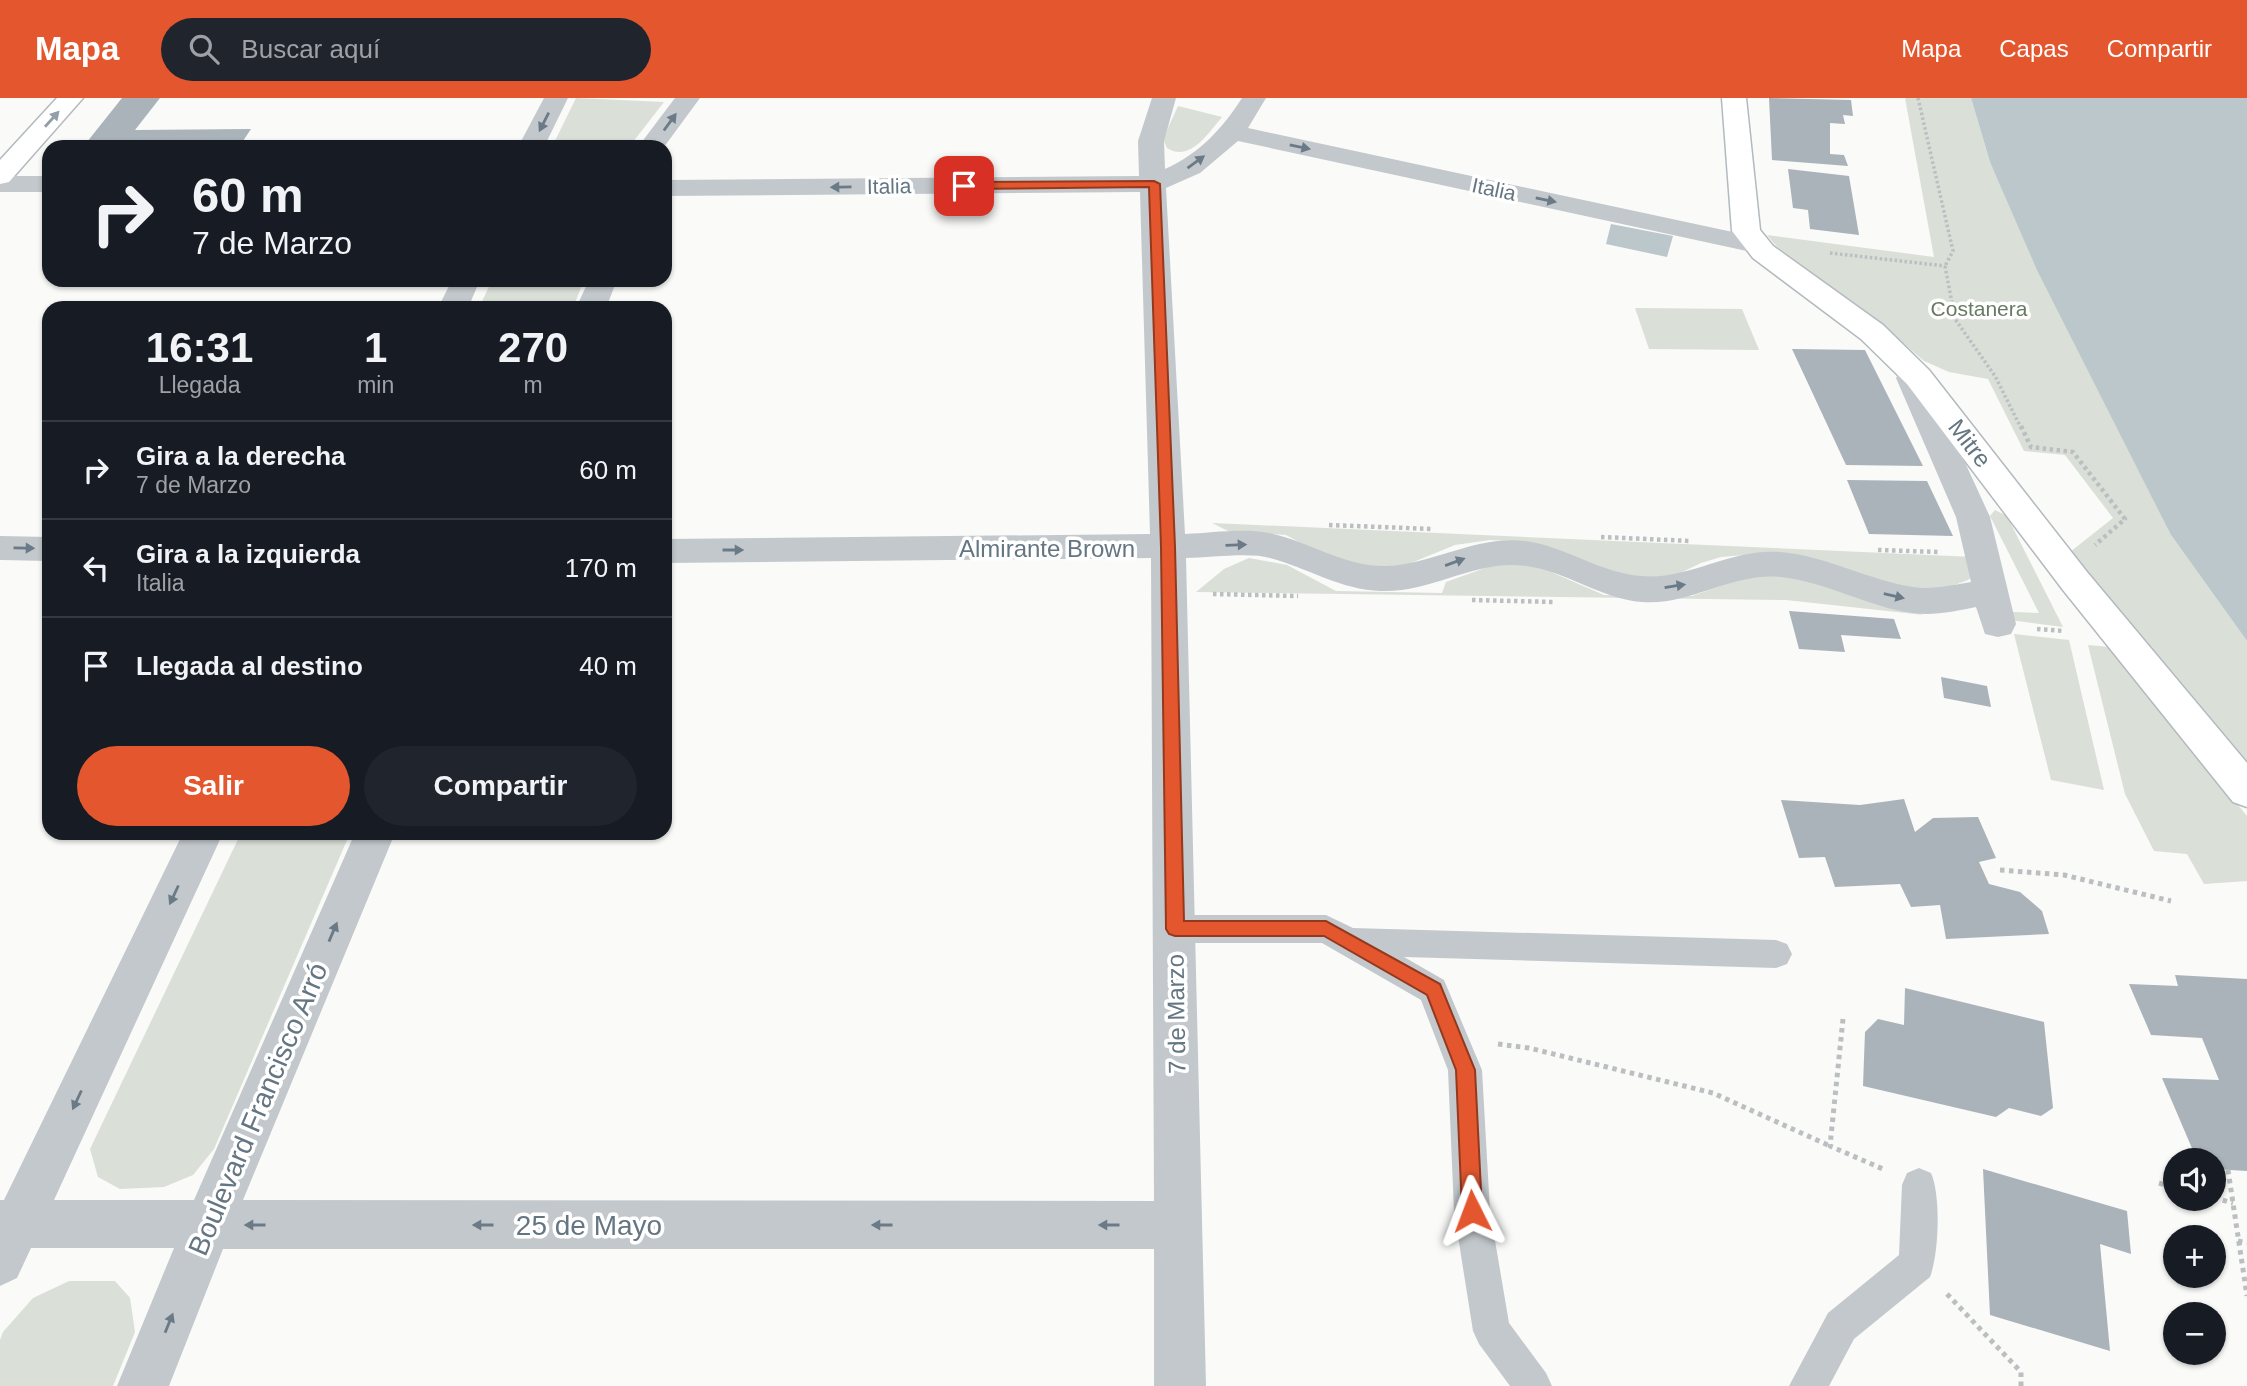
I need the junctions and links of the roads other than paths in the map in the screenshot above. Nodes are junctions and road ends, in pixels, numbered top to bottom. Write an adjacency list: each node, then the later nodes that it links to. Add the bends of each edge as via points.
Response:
1 (71, 98): 10 (street, one-way to 1)
2 (556, 98): 8 (street, one-way to 8)
3 (688, 98): 9 (street, one-way to 3)
4 (1164, 98): 13 (street, 7 de Marzo, via 1151,141)
5 (1254, 98): 7 (street)
6 (1734, 98): 15 (street, via 1746,231)
7 (1233, 132): 13 (street, one-way to 7, via 1191,167); 15 (street, Italia, one-way to 15)
8 (535, 140)
9 (657, 140)
10 (0, 176)
11 (0, 184): 12 (street)
12 (42, 184)
13 (1154, 184): 14 (street, Italia, one-way to 14); 17 (street, 7 de Marzo)
14 (672, 188)
15 (1756, 245): 16 (street, Mitre, via 1872,332)
16 (1918, 377): 21 (street, via 1910,378 1973,517); 23 (street, Mitre, via 2075,581)
17 (1168, 547): 20 (street, Almirante Brown, one-way to 17); 21 (street, Almirante Brown, one-way to 21, via 1267,545 1330,570 1378,579 1406,577 1475,555 1511,552 1548,558 1641,589 1676,587 1755,564 1782,564 1913,600); 26 (street, 7 de Marzo)
18 (0, 548): 19 (street, one-way to 19)
19 (42, 549)
20 (672, 551)
21 (1990, 592): 22 (street)
22 (1998, 625)
23 (2247, 791)
24 (200, 840): 32 (street, one-way to 32)
25 (372, 840): 30 (street, Boulevard Francisco Arró, one-way to 25)
26 (1175, 929): 27 (lane, via 1326,929); 31 (street, 7 de Marzo)
27 (1350, 942): 28 (lane); 35 (lane, via 1433,990 1465,1070 1472,1211 1492,1331)
28 (1776, 954)
29 (1919, 1185): 36 (lane, via 1917,1264 1841,1326)
30 (208, 1225): 31 (street, 25 de Mayo, one-way to 30); 32 (street, 25 de Mayo); 33 (street, Boulevard Francisco Arró, one-way to 30)
31 (1178, 1225): 34 (street, 7 de Marzo)
32 (6, 1236)
33 (144, 1386)
34 (1180, 1386)
35 (1533, 1386)
36 (1808, 1386)

